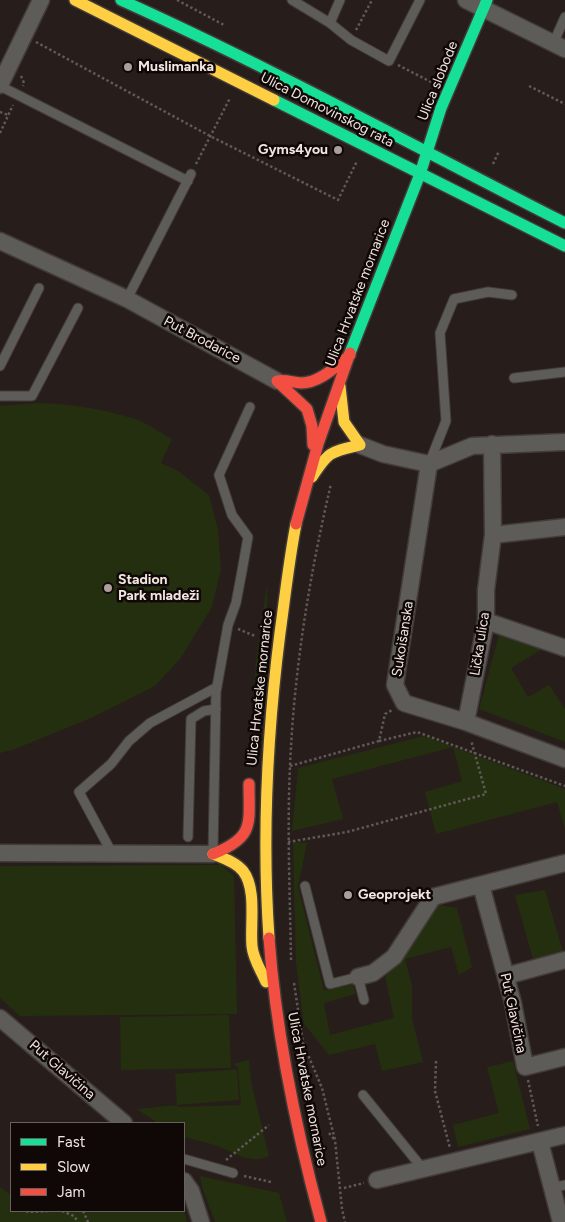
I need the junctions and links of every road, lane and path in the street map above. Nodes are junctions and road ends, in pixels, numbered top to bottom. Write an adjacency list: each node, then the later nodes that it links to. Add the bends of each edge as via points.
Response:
1 (41, 0): 17 (street)
2 (75, 0): 30 (main road, Ulica Domovinskog rata)
3 (121, 0): 26 (main road, Ulica Domovinskog rata, via 325,98)
4 (292, 0): 11 (lane)
5 (340, 0): 11 (lane)
6 (372, 0): 12 (path)
7 (420, 0): 15 (lane)
8 (466, 0): 9 (street)
9 (485, 5): 14 (street); 26 (main road, Ulica slobode)
10 (565, 17): 14 (lane)
11 (330, 23): 12 (lane)
12 (351, 40): 15 (lane)
13 (34, 42): 21 (path)
14 (559, 46)
15 (389, 61): 16 (path)
16 (432, 83)
17 (0, 86): 31 (lane)
18 (529, 86): 22 (path)
19 (233, 92): 25 (path)
20 (151, 99): 21 (path)
21 (149, 103): 25 (path)
22 (565, 104)
23 (0, 112): 24 (path)
24 (8, 116)
25 (210, 136): 28 (path, via 338,200); 31 (path)
26 (426, 151): 30 (main road, Ulica slobode); 32 (main road, Ulica Domovinskog rata)
27 (499, 151): 29 (path)
28 (358, 158)
29 (493, 166)
30 (420, 174): 33 (main road, Ulica Domovinskog rata); 39 (main road, Ulica Hrvatske mornarice)
31 (190, 177): 37 (lane)
32 (565, 223)
33 (565, 246)
34 (5, 247): 37 (street, Put Brodarice)
35 (39, 288): 40 (lane)
36 (512, 295): 51 (lane, via 488,292 454,299 440,333 446,421)
37 (127, 299): 43 (street, Put Brodarice)
38 (78, 308): 45 (lane, via 32,396)
39 (350, 355): 43 (main road, via 317,379 301,383 285,379); 44 (main road, Ulica Hrvatske mornarice)
40 (0, 366)
41 (565, 372): 42 (lane)
42 (514, 378)
43 (277, 381): 50 (main road, via 309,413 313,424)
44 (339, 382): 49 (main road, via 344,421); 50 (main road, Ulica Hrvatske mornarice)
45 (0, 396)
46 (250, 407): 57 (lane, via 219,475 232,515 248,537 236,603)
47 (565, 442): 48 (street)
48 (492, 444): 51 (street, via 472,446); 55 (street, Lička ulica)
49 (360, 445): 51 (street, via 383,454); 53 (main road, via 334,451 325,457)
50 (313, 459): 53 (main road, Ulica Hrvatske mornarice)
51 (429, 464): 61 (street, Sukoišanska, via 395,685)
52 (332, 479): 69 (path, via 310,581)
53 (305, 486): 63 (main road, Ulica Hrvatske mornarice, via 287,579)
54 (565, 527): 55 (street)
55 (493, 535): 56 (street, Lička ulica, via 486,590)
56 (486, 621): 59 (street); 64 (street, Lička ulica)
57 (228, 625): 58 (path); 60 (lane)
58 (255, 636)
59 (565, 648)
60 (217, 687): 62 (lane); 75 (lane, via 150,723 79,792)
61 (404, 702): 64 (street); 65 (path, via 385,714)
62 (216, 709): 72 (lane, via 204,711 191,719); 76 (lane)
63 (270, 711): 66 (main road); 86 (main road, Ulica Hrvatske mornarice, via 265,856)
64 (466, 722): 67 (path); 68 (street)
65 (379, 741): 67 (path, via 418,732); 69 (path)
66 (258, 744)
67 (475, 753): 71 (path); 73 (path, via 486,794 347,832)
68 (565, 759)
69 (290, 766): 73 (path)
70 (249, 770): 76 (main road, via 246,833 237,844)
71 (565, 786)
72 (188, 837)
73 (288, 842): 81 (path)
74 (0, 853): 75 (street)
75 (113, 854): 76 (street)
76 (213, 854): 86 (main road, via 238,866 248,880 252,949)
77 (565, 864): 78 (street)
78 (481, 885): 83 (street, Put Glavičina); 84 (street, via 433,897 394,957 373,973)
79 (305, 886): 84 (lane, via 330,984)
80 (565, 960): 83 (street)
81 (292, 964)
82 (293, 974): 91 (path, via 303,1043)
83 (506, 976): 90 (street, Put Glavičina)
84 (358, 977): 85 (lane)
85 (364, 1000)
86 (276, 1004): 114 (main road, Ulica Hrvatske mornarice, via 293,1105)
87 (0, 1018): 94 (street, Put Glavičina)
88 (565, 1057): 90 (street)
89 (436, 1062): 101 (path, via 435,1092)
90 (525, 1068): 99 (path, Put Glavičina)
91 (320, 1084): 92 (path); 98 (path)
92 (318, 1089)
93 (363, 1095): 103 (lane)
94 (123, 1122)
95 (269, 1125): 102 (path)
96 (329, 1133): 98 (path)
97 (561, 1136): 99 (street)
98 (334, 1140): 115 (path)
99 (540, 1142): 101 (street); 109 (street)
100 (185, 1159): 102 (lane)
101 (453, 1162): 103 (street)
102 (216, 1168): 104 (lane)
103 (423, 1169): 106 (street)
104 (233, 1173)
105 (248, 1177): 108 (path)
106 (377, 1180): 110 (path)
107 (185, 1182): 113 (street)
108 (271, 1182)
109 (559, 1186): 116 (street)
110 (344, 1188)
111 (64, 1212): 112 (path)
112 (78, 1222)
113 (201, 1222)
114 (321, 1222)
115 (345, 1222)
116 (561, 1222)

